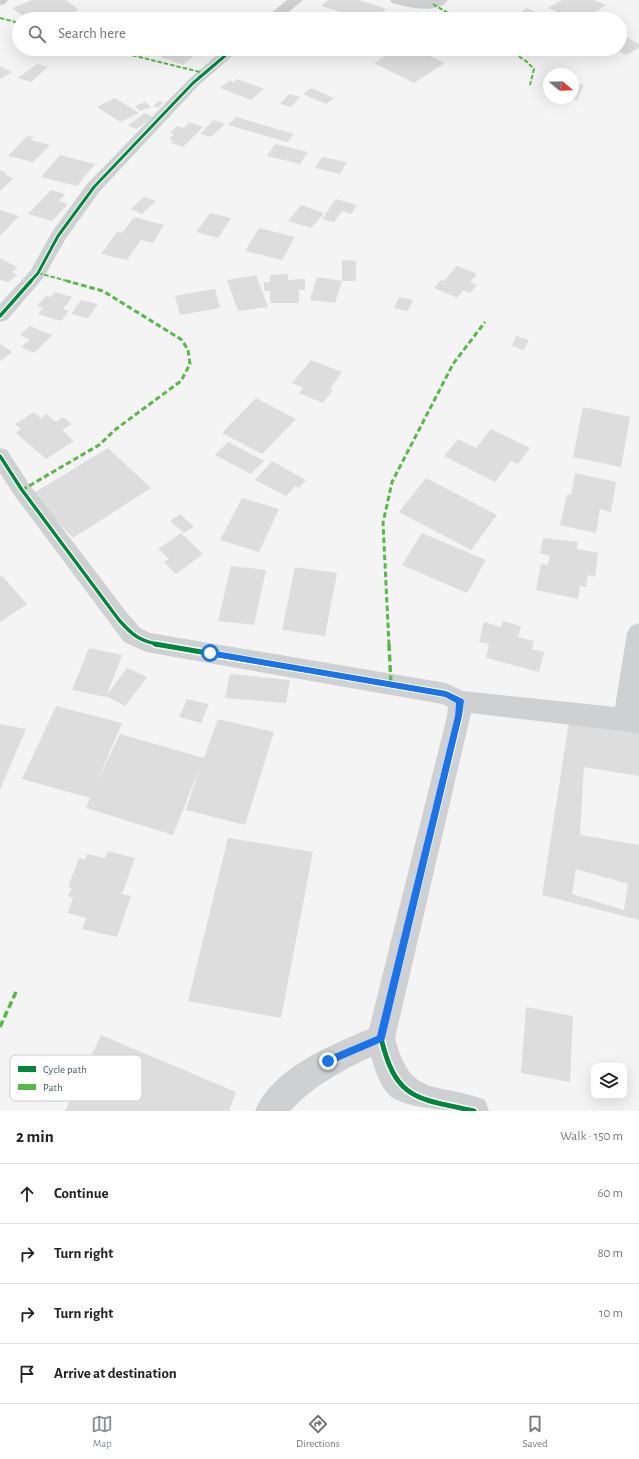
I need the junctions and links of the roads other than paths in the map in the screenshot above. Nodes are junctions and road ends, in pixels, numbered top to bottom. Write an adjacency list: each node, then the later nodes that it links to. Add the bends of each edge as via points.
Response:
1 (296, 0): 4 (street)
2 (397, 0): 3 (street, via 428,6)
3 (441, 0)
4 (280, 12)
5 (225, 56): 6 (street, via 192,83 94,187 58,236 38,273)
6 (0, 316)
7 (0, 456): 9 (street, via 22,490 118,620 132,635 146,642 446,694)
8 (639, 633): 10 (street)
9 (460, 701): 10 (street); 11 (street, via 459,716)
10 (632, 720)
11 (381, 1038): 12 (street, via 328,1061 304,1076); 13 (street, via 393,1075 402,1087 418,1097)
12 (270, 1111)
13 (474, 1111)

